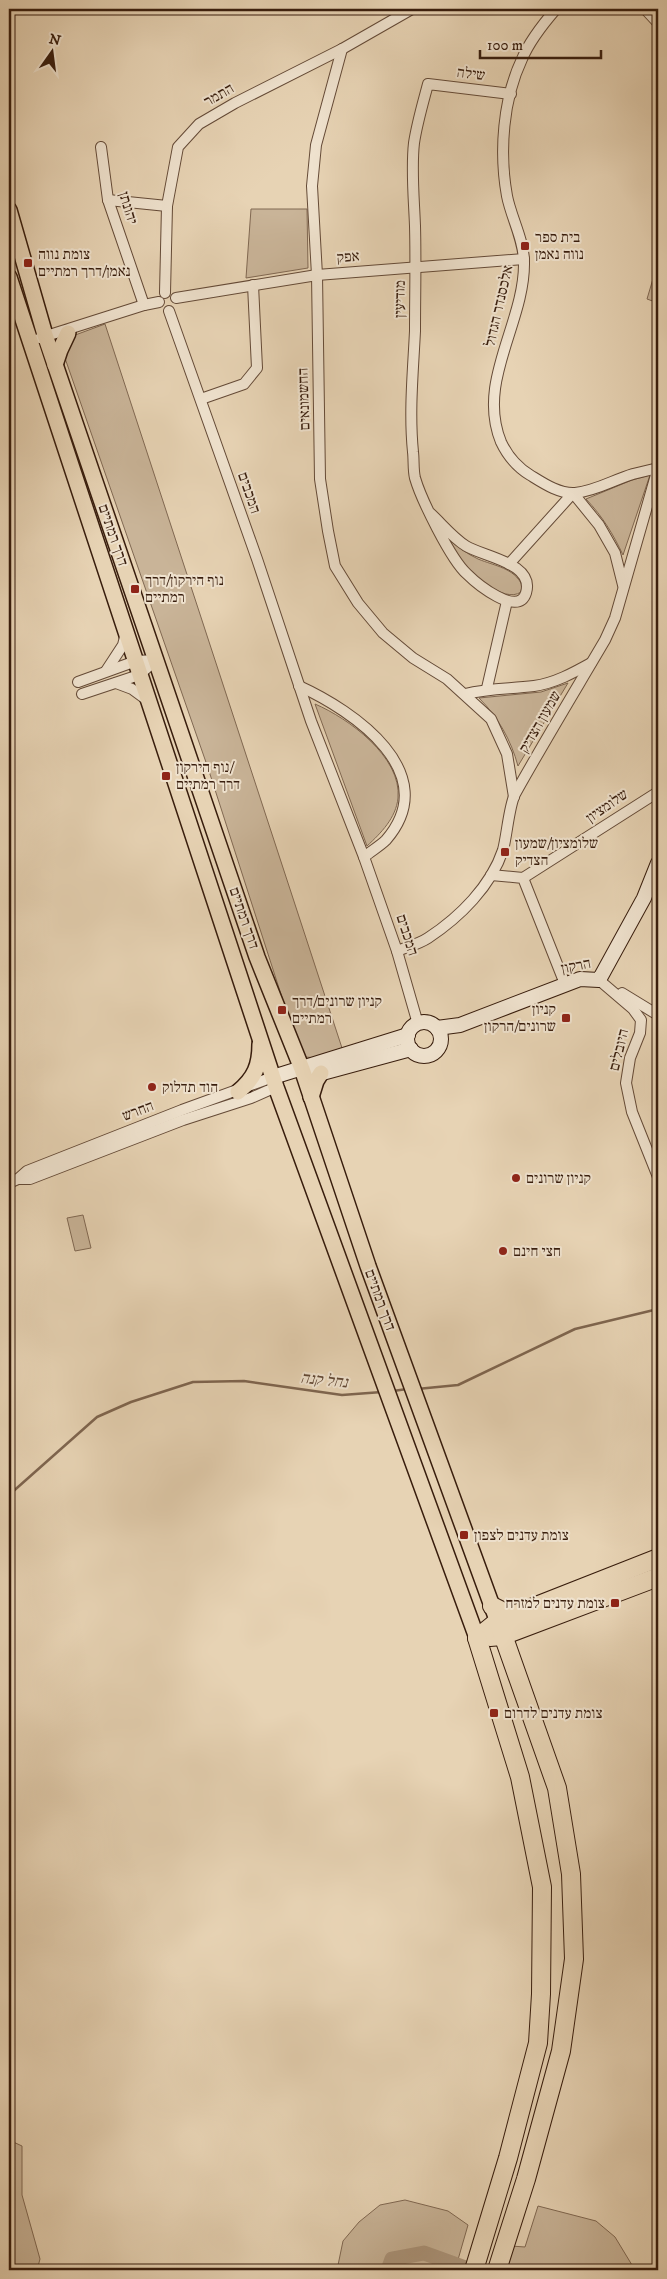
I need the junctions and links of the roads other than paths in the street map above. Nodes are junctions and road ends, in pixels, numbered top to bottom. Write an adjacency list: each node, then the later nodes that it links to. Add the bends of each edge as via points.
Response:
1 (412, 9): 5 (street, התמר)
2 (556, 9): 7 (street, אלכסנדר הגדול, via 533,38 521,60)
3 (645, 9): 4 (street)
4 (658, 22)
5 (342, 49): 10 (street, התמר, via 199,124 178,147); 14 (street, החשמונאים, via 316,145 313,169)
6 (428, 84): 7 (street, שילה); 13 (street, מודיעין, via 414,143)
7 (510, 94): 12 (street, אלכסנדר הגדול, via 503,146 504,175)
8 (101, 147): 9 (street, יהונתן)
9 (108, 200): 10 (street); 20 (street, יהונתן)
10 (167, 206): 17 (street, התמר)
11 (9, 210): 22 (main road, דרך רמתיים)
12 (524, 259): 13 (street, אפק); 29 (street, אלכסנדר הגדול, via 523,278 496,377 493,411 505,449 518,468 556,490)
13 (416, 267): 14 (street, אפק); 30 (street, מודיעין, via 411,429 415,478)
14 (317, 275): 16 (street, אפק); 44 (street, החשמונאים, via 320,479 335,566 358,603 383,633)
15 (9, 277): 25 (main road, דרך רמתיים)
16 (252, 286): 18 (street, אפק); 27 (street, via 257,368 244,384)
17 (165, 293): 18 (street); 19 (street)
18 (176, 298): 21 (street, via 176,306)
19 (158, 302): 20 (street); 21 (street, via 161,308)
20 (144, 305): 23 (street)
21 (169, 311): 27 (street, המכבים)
22 (39, 315): 23 (main road, via 49,324); 24 (main road, דרך רמתיים)
23 (71, 329): 24 (street); 26 (main road)
24 (46, 338): 25 (street); 26 (main road, דרך רמתיים)
25 (30, 343): 34 (main road, דרך רמתיים)
26 (55, 365): 35 (main road, דרך רמתיים)
27 (201, 399): 41 (street, המכבים)
28 (658, 468): 29 (street, אלכסנדר הגדול, via 593,490); 32 (street, שמעון הצדיק)
29 (573, 493): 31 (street); 32 (street, via 599,525 615,553)
30 (430, 513): 31 (street, מודיעין, via 465,546); 33 (street, מודיעין, via 451,556 464,572 492,594)
31 (509, 564): 33 (street, מודיעין, via 525,577 527,583 526,593 521,599)
32 (624, 587): 36 (street, שמעון הצדיק, via 615,618)
33 (507, 601): 42 (street)
34 (126, 630): 37 (main road, דרך רמתיים); 38 (street, via 123,645)
35 (156, 660): 37 (street); 60 (main road, דרך רמתיים, via 258,957)
36 (592, 662): 42 (street, via 560,679 536,686); 47 (street, שמעון הצדיק)
37 (138, 668): 38 (street); 40 (street); 45 (main road, דרך רמתיים)
38 (106, 671): 39 (street)
39 (78, 682)
40 (116, 683): 43 (street); 45 (street, via 132,688)
41 (299, 686): 48 (street, המכבים); 48 (street, via 358,720 380,742 400,770 405,799 401,813 385,841)
42 (487, 688): 44 (street)
43 (82, 694)
44 (465, 694): 47 (street, החשמונאים, via 491,719 507,754)
45 (147, 700): 57 (main road, דרך רמתיים)
46 (658, 792): 51 (street, שלומציון)
47 (514, 797): 50 (street, שמעון הצדיק, via 502,852)
48 (364, 857): 52 (street, המכבים)
49 (658, 863): 53 (street, הרקון, via 644,898)
50 (491, 875): 51 (street); 52 (street, שמעון הצדיק, via 453,919 427,939)
51 (524, 878): 54 (street)
52 (397, 952): 56 (street, המכבים)
53 (599, 980): 54 (street, הרקון, via 580,979); 55 (street); 63 (street, היובלים, via 633,1008 640,1020 640,1033 630,1058 626,1083 632,1112)
54 (565, 984): 58 (street, הרקון)
55 (658, 1014)
56 (418, 1024): 58 (street, via 426,1022); 59 (street, via 410,1030)
57 (259, 1032): 61 (main road, דרך רמתיים); 62 (main road, via 256,1071)
58 (439, 1033): 59 (street, via 438,1048 430,1055 419,1055)
59 (410, 1042): 60 (street)
60 (308, 1069): 61 (street); 68 (main road, דרך רמתיים, via 316,1081 311,1097 368,1266)
61 (275, 1082): 62 (street, החרש); 64 (street, החרש, via 251,1098 183,1120 30,1179); 69 (main road, דרך רמתיים)
62 (238, 1092): 64 (street, החרש, via 182,1110 27,1171)
63 (658, 1177)
64 (13, 1181)
65 (658, 1558): 68 (highway, via 517,1614 506,1613)
66 (658, 1577): 67 (highway)
67 (543, 1619): 68 (highway); 70 (highway, via 519,1645)
68 (497, 1621): 69 (highway); 70 (highway)
69 (477, 1638): 72 (highway, via 520,1777 542,1887 538,2043 525,2100)
70 (518, 1676): 71 (highway, via 557,1788 572,1874 574,1959 562,2051)
71 (499, 2265)
72 (474, 2270)

